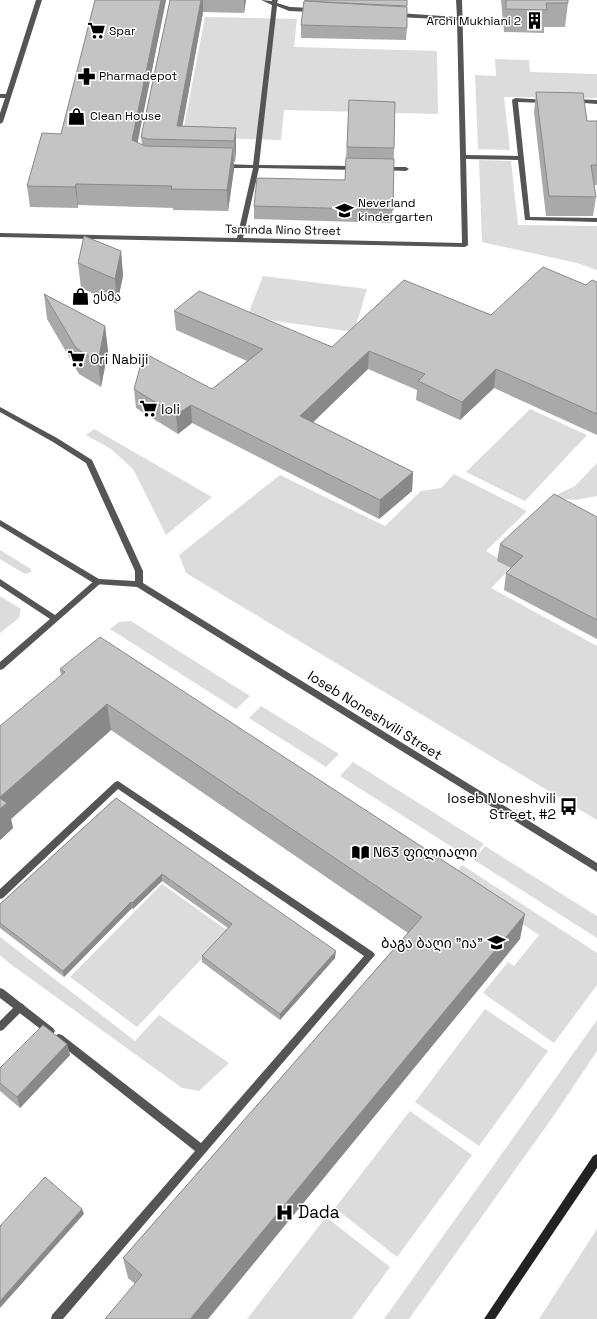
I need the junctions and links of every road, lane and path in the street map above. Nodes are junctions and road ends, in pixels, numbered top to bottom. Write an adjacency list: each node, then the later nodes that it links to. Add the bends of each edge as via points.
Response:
1 (39, 0): 9 (street)
2 (264, 0): 4 (street)
3 (459, 0): 7 (street, Tsminda Nino Street)
4 (275, 2): 5 (street, via 289,9); 17 (street)
5 (319, 11)
6 (388, 15): 7 (street)
7 (459, 19): 14 (street, Tsminda Nino Street)
8 (0, 96): 9 (street)
9 (8, 96): 13 (street)
10 (552, 101): 15 (street, via 515,100)
11 (567, 101): 12 (street)
12 (597, 102)
13 (0, 122)
14 (463, 157): 15 (street); 23 (street, Tsminda Nino Street, via 465,245)
15 (521, 158): 21 (street, via 527,219)
16 (217, 166): 17 (street)
17 (256, 167): 18 (street); 23 (street)
18 (359, 168)
19 (375, 169): 20 (street)
20 (406, 169)
21 (597, 220)
22 (0, 235): 23 (street, Tsminda Nino Street)
23 (240, 240)
24 (0, 409): 28 (street, via 89,462 139,571)
25 (0, 524): 27 (street, Ioseb Noneshvili Street)
26 (0, 582): 29 (street)
27 (98, 582): 28 (street, Ioseb Noneshvili Street); 29 (street)
28 (139, 584): 31 (street, Ioseb Noneshvili Street)
29 (55, 619): 30 (street)
30 (0, 667)
31 (597, 868)
32 (0, 895): 36 (street, via 118,784 370,955)
33 (0, 992): 34 (street)
34 (20, 1007): 35 (street); 36 (street)
35 (0, 1027)
36 (202, 1150): 38 (street)
37 (597, 1159): 39 (main road)
38 (56, 1319)
39 (489, 1319)

